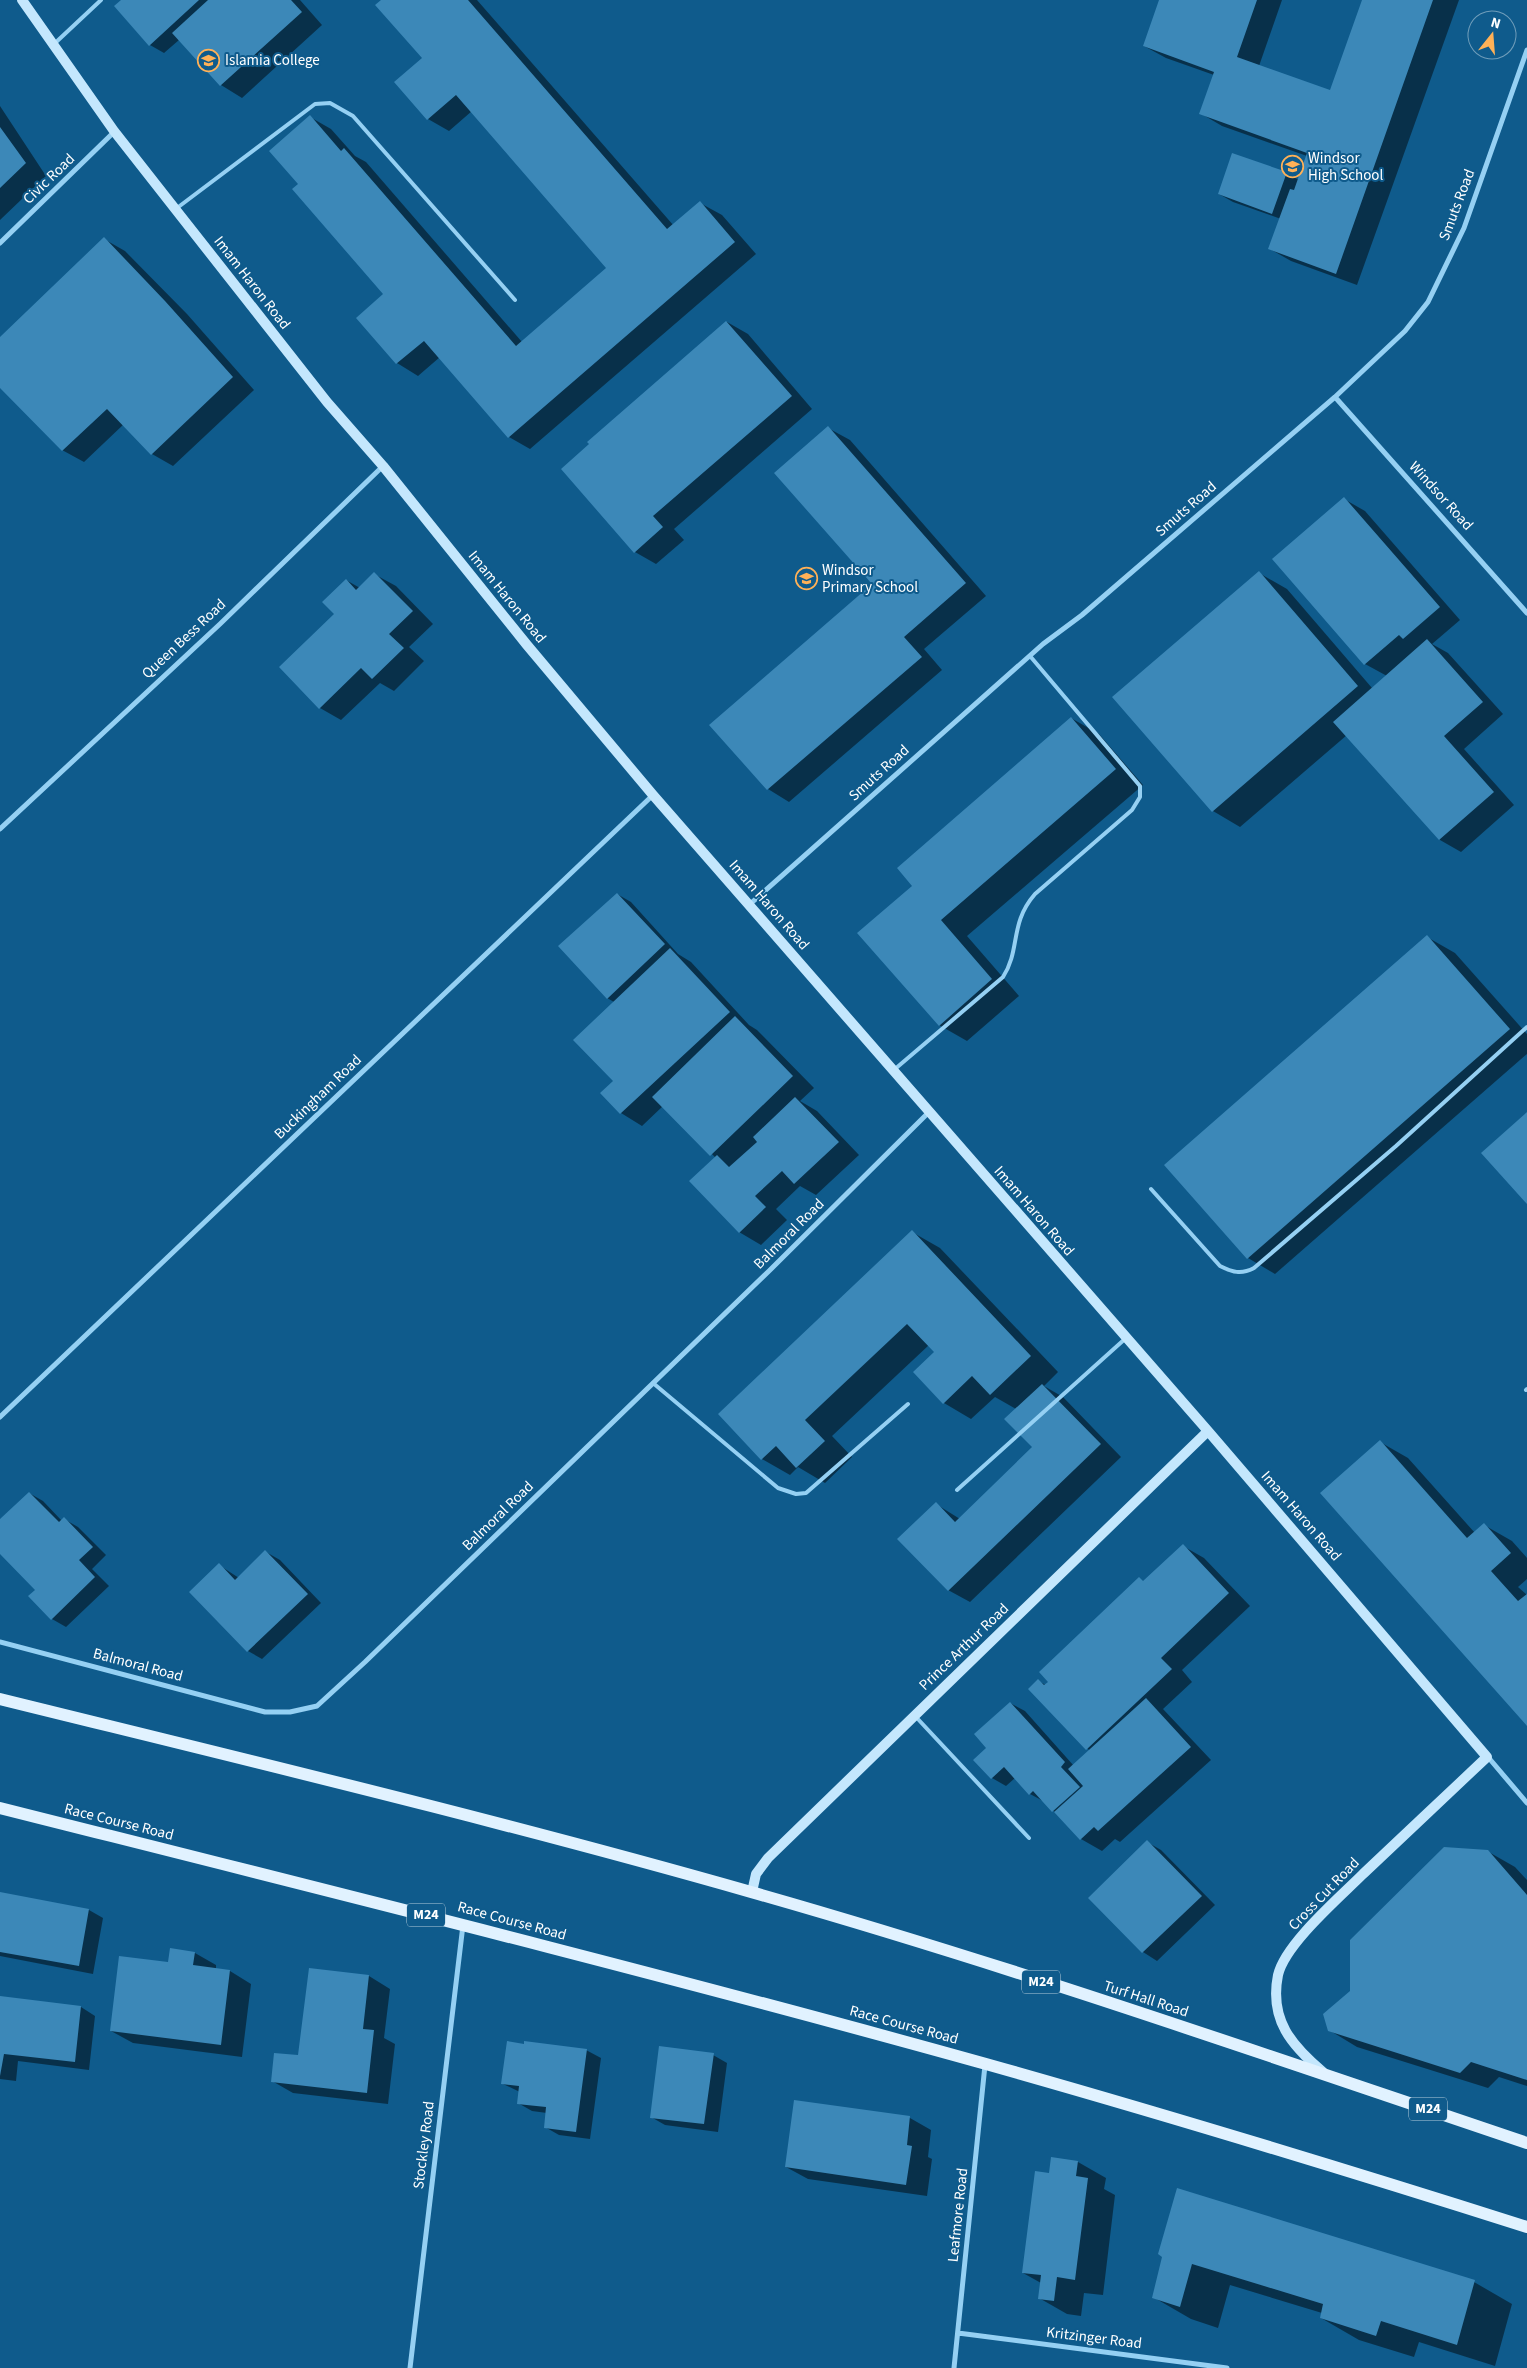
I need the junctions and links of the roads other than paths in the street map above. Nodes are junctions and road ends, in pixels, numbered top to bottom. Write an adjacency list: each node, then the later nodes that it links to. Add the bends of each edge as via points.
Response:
1 (22, 0): 3 (street, Imam Haron Road)
2 (101, 0): 3 (lane)
3 (54, 45): 5 (street, Imam Haron Road)
4 (1527, 50): 9 (street, Smuts Road, via 1464,228 1428,302 1405,331)
5 (114, 131): 6 (street, Imam Haron Road); 7 (street, Civic Road)
6 (176, 210): 8 (lane, via 315,104 330,103 354,116); 10 (street, Imam Haron Road, via 327,402)
7 (0, 243)
8 (515, 300)
9 (1335, 397): 11 (street, Windsor Road); 12 (street, Smuts Road)
10 (383, 466): 13 (street, Imam Haron Road, via 527,646); 14 (street, Queen Bess Road, via 220,624)
11 (1527, 613)
12 (1030, 656): 15 (street, Smuts Road); 17 (lane, via 1140,786 1140,797 1132,810 1024,906 1003,977)
13 (653, 795): 15 (street, Imam Haron Road); 23 (street, Buckingham Road)
14 (0, 829)
15 (749, 905): 17 (street, Imam Haron Road)
16 (1527, 1027): 19 (lane, via 1396,1146 1246,1272 1230,1271 1220,1266)
17 (892, 1071): 18 (street, Imam Haron Road)
18 (928, 1113): 20 (street, Imam Haron Road); 21 (street, Balmoral Road)
19 (1151, 1189)
20 (1126, 1338): 24 (street, Imam Haron Road); 25 (lane)
21 (653, 1383): 22 (lane, via 778,1488 796,1494 806,1493); 26 (street, Balmoral Road, via 316,1706 290,1712 265,1712)
22 (908, 1404)
23 (0, 1417)
24 (1208, 1431): 28 (street, Prince Arthur Road); 29 (street, Imam Haron Road)
25 (957, 1490)
26 (0, 1642)
27 (0, 1698): 33 (main road, M24, via 499,1822)
28 (914, 1716): 32 (lane); 33 (street, Prince Arthur Road, via 768,1858 756,1874)
29 (1487, 1757): 30 (street, Imam Haron Road); 36 (street, Cross Cut Road, via 1314,1922 1279,1973 1276,1991 1285,2031 1298,2051)
30 (1527, 1802)
31 (0, 1808): 34 (main road, Race Course Road / M24)
32 (1029, 1838)
33 (752, 1892): 36 (main road, Turf Hall Road / M24, via 924,1943)
34 (464, 1924): 35 (main road, Race Course Road / M24); 40 (street, Stockley Road)
35 (986, 2064): 38 (main road, M24, via 1329,2164); 39 (street, Leafmore Road)
36 (1328, 2076): 37 (main road, Turf Hall Road / M24)
37 (1527, 2143)
38 (1527, 2227)
39 (958, 2333): 41 (street, Leafmore Road); 42 (street, Kritzinger Road)
40 (410, 2368)
41 (954, 2368)
42 (1227, 2368)

